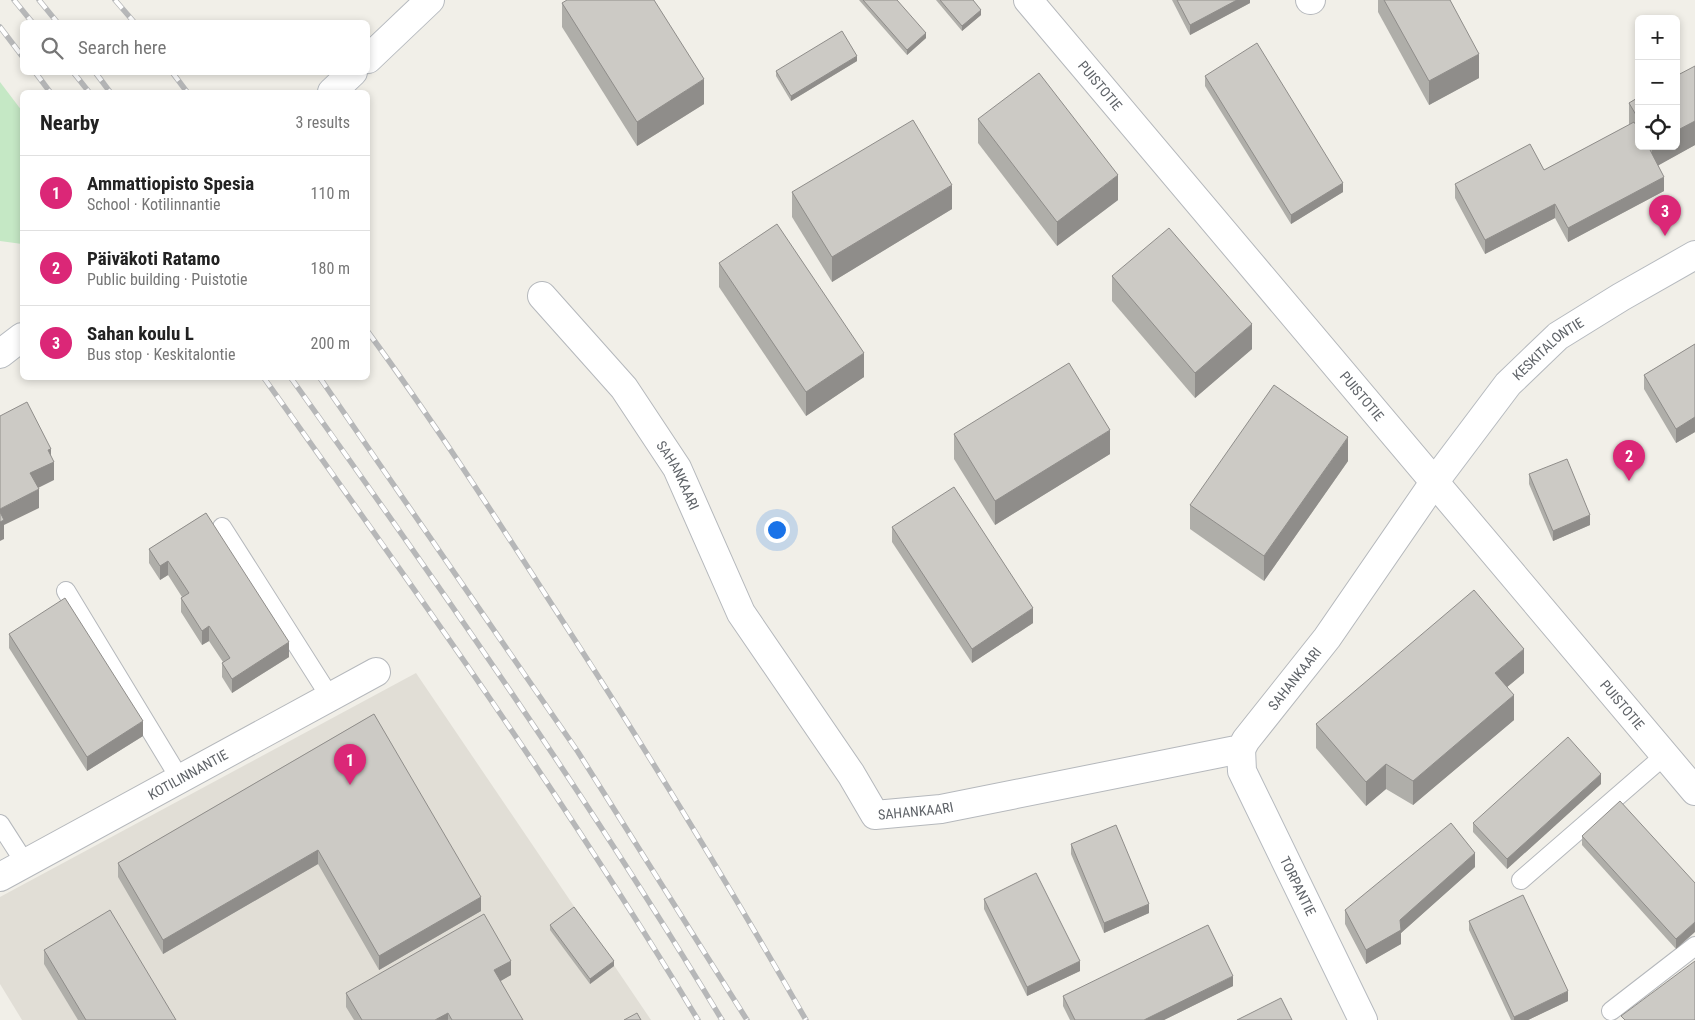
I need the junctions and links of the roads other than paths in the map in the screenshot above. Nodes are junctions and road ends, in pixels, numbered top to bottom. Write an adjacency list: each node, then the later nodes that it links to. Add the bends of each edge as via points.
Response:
1 (430, 0): 3 (street)
2 (1028, 0): 10 (street, PUISTOTIE)
3 (370, 57)
4 (350, 75): 5 (street)
5 (334, 90)
6 (1695, 255): 10 (street, KESKITALONTIE, via 1558,336 1508,384)
7 (542, 296): 15 (street, SAHANKAARI, via 624,388 677,468 741,613 851,774 875,816 941,809)
8 (20, 339): 9 (street)
9 (0, 354)
10 (1435, 481): 15 (street, SAHANKAARI, via 1327,638); 16 (street, PUISTOTIE)
11 (222, 527): 14 (lane)
12 (66, 591): 17 (lane)
13 (376, 672): 14 (street, KOTILINNANTIE)
14 (330, 697): 17 (street, KOTILINNANTIE)
15 (1241, 749): 25 (street, TORPANTIE, via 1242,771)
16 (1664, 756): 18 (street, PUISTOTIE); 22 (lane)
17 (180, 779): 20 (street, KOTILINNANTIE)
18 (1695, 791)
19 (0, 824): 20 (lane)
20 (24, 863): 21 (street, KOTILINNANTIE)
21 (0, 877)
22 (1520, 880)
23 (1695, 946): 24 (lane)
24 (1611, 1011)
25 (1363, 1020)

